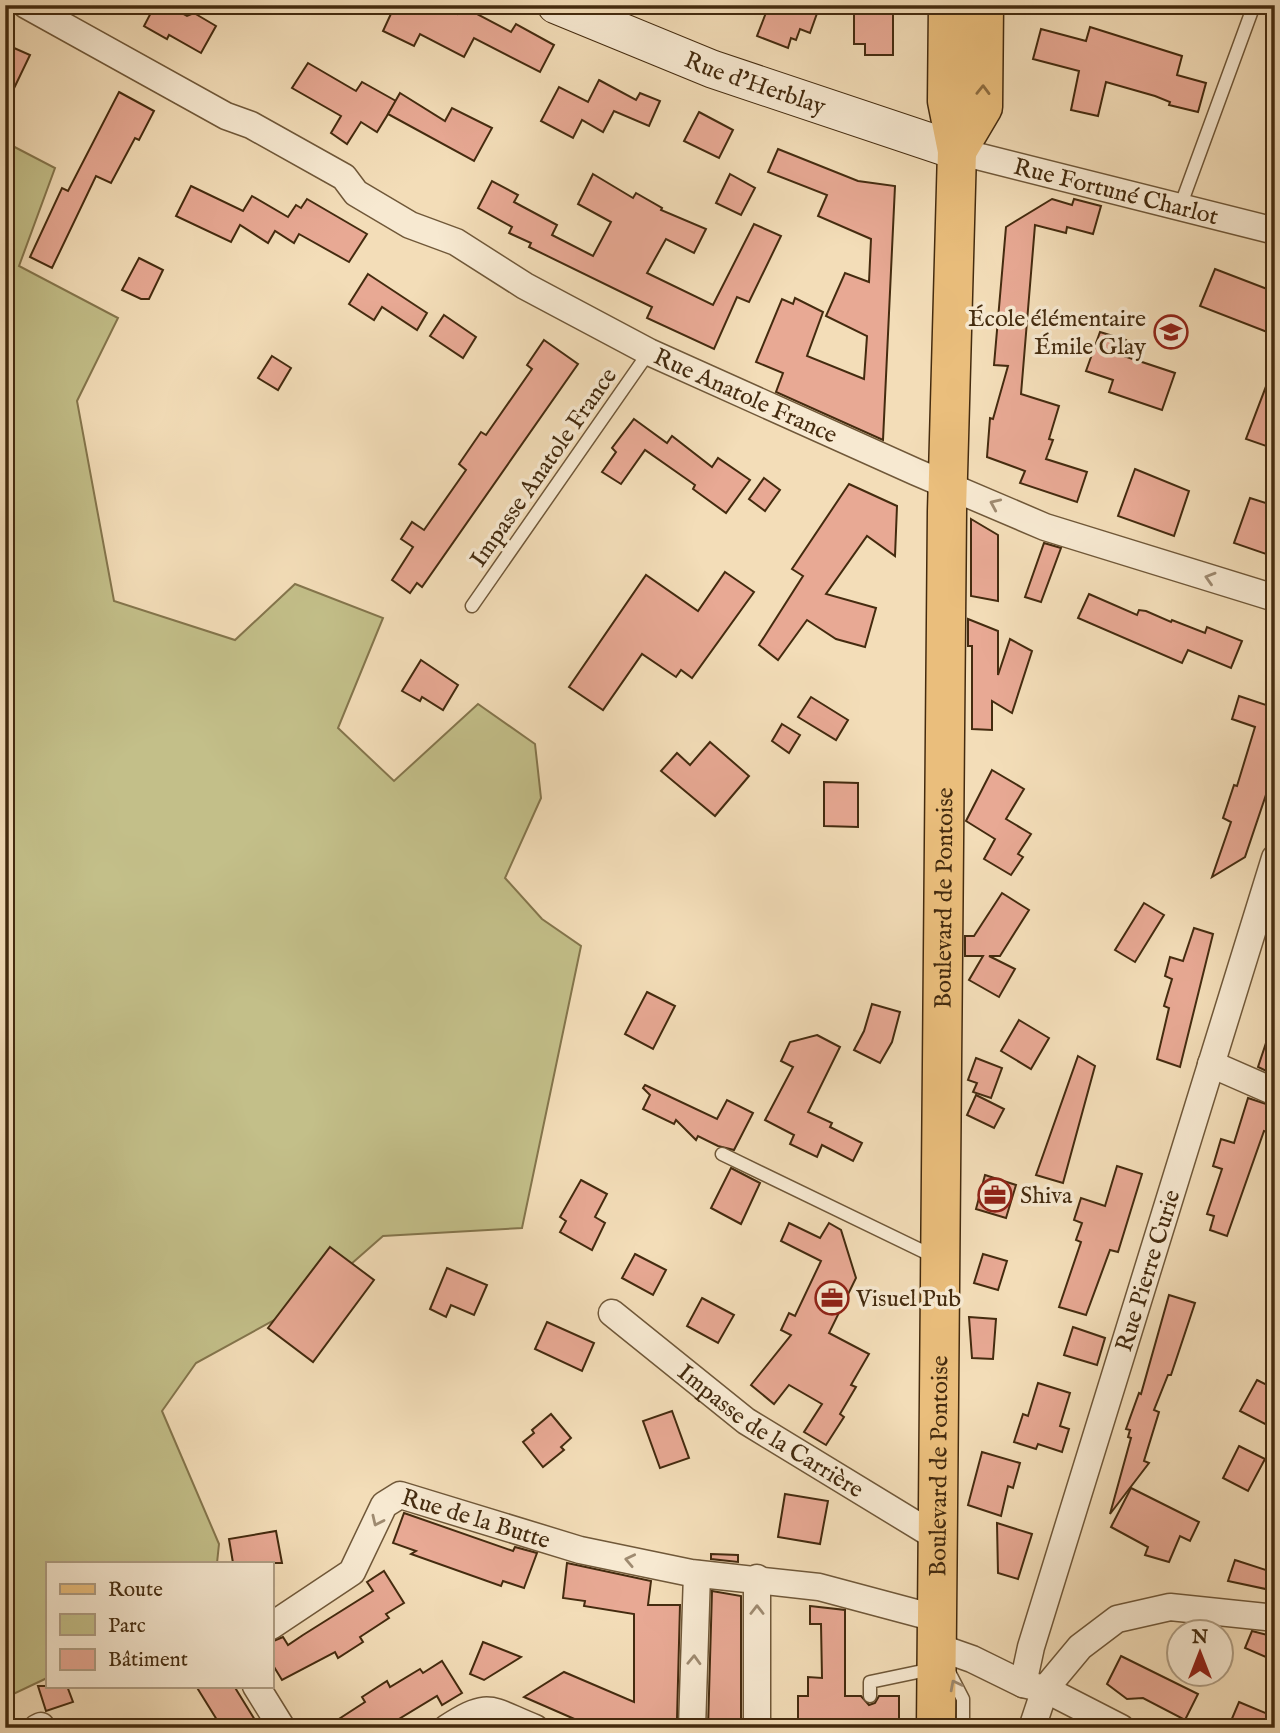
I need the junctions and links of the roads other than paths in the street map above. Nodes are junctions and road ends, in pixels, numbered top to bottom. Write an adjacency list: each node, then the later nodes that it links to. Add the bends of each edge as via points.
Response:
1 (26, 5): 9 (street, Rue Anatole France, via 344,177 356,193 410,225 456,242 525,286)
2 (556, 5): 6 (main road, Rue d'Herblay, via 712,69)
3 (948, 5): 6 (main road, Boulevard de Pontoise, via 947,101)
4 (984, 5): 6 (main road, Boulevard de Pontoise, one-way to 4, via 983,107)
5 (1254, 5): 7 (lane)
6 (957, 151): 7 (street, Rue Fortuné Charlot); 10 (main road, Boulevard de Pontoise)
7 (1180, 206): 8 (street, Rue Fortuné Charlot)
8 (1275, 231)
9 (649, 352): 10 (street, Rue Anatole France); 12 (lane, Impasse Anatole France)
10 (948, 484): 11 (street, Rue Anatole France, one-way to 10, via 1045,527); 17 (main road, Boulevard de Pontoise)
11 (1275, 598)
12 (472, 606)
13 (1275, 858): 14 (street, Rue Pierre Curie)
14 (1212, 1064): 15 (street); 25 (street, Rue Pierre Curie, via 1035,1634)
15 (1275, 1092)
16 (722, 1154): 17 (lane)
17 (940, 1260): 19 (main road, Boulevard de Pontoise)
18 (612, 1312): 19 (street, Impasse de la Carrière, via 746,1421)
19 (937, 1538): 24 (main road, Boulevard de Pontoise)
20 (697, 1574): 21 (street, Rue de la Butte); 23 (street, Rue de la Butte, one-way to 23, via 580,1550 400,1495 384,1505 352,1572); 31 (street, one-way to 20)
21 (757, 1578): 24 (street, Rue de la Butte, via 819,1587); 32 (street, one-way to 21)
22 (1275, 1618): 25 (street, via 1208,1608 1141,1611 1097,1632)
23 (273, 1625)
24 (935, 1644): 25 (street, Rue de la Butte); 27 (lane, via 870,1682); 33 (main road, Boulevard de Pontoise); 34 (lane, Boulevard de Pontoise, one-way to 24, via 962,1699)
25 (1034, 1687): 35 (street, Rue Pierre Curie); 36 (street, Rue de la Butte)
26 (257, 1688): 28 (street)
27 (870, 1696)
28 (282, 1728)
29 (447, 1728): 30 (street, via 485,1708)
30 (535, 1728)
31 (692, 1728)
32 (757, 1728)
33 (936, 1728)
34 (963, 1728)
35 (1032, 1728)
36 (1121, 1728)

